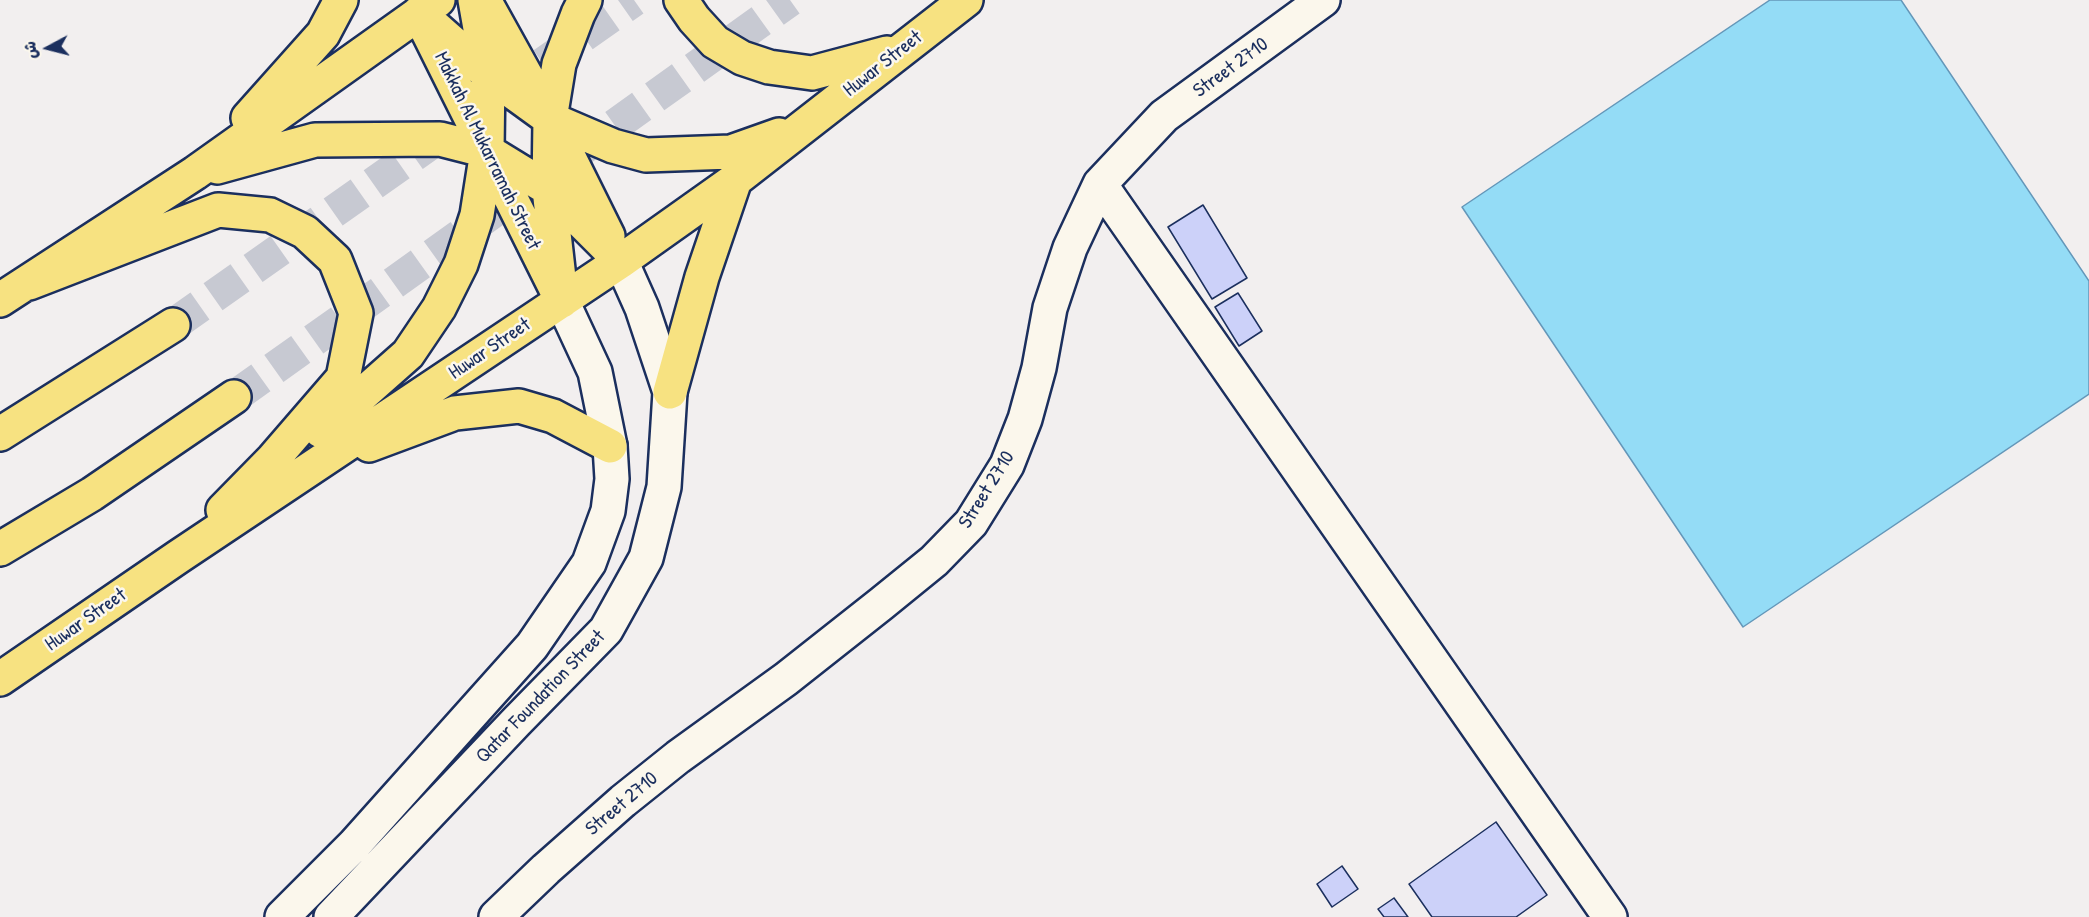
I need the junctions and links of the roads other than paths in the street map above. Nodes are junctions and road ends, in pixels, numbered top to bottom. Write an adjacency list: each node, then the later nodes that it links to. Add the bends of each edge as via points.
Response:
1 (341, 0): 14 (main road, via 323,34)
2 (475, 0): 10 (main road)
3 (484, 0): 11 (main road)
4 (585, 0): 11 (main road, via 559,64)
5 (681, 0): 9 (main road, via 715,42 742,58 770,67 812,73)
6 (966, 0): 9 (main road, Huwar Street)
7 (1323, 0): 16 (street, Street 2710, via 1164,116)
8 (424, 4): 10 (main road); 13 (main road, Makkah Al Mukarramah Street); 14 (main road)
9 (900, 50): 12 (main road, Huwar Street)
10 (488, 74): 11 (main road); 13 (main road)
11 (550, 118): 12 (main road, via 613,146 646,155 731,152); 17 (main road); 18 (main road)
12 (803, 127): 15 (main road, Huwar Street)
13 (487, 151): 14 (main road, via 440,139 315,140); 17 (main road); 21 (main road, Makkah Al Mukarramah Street); 30 (main road, via 477,215 460,264 439,308 408,354)
14 (195, 173): 19 (main road)
15 (735, 180): 18 (main road, Huwar Street); 23 (main road, via 702,277)
16 (1100, 184): 35 (street, Street 2710, via 1070,248 1050,308 1039,368 1008,465 971,523 934,561 881,604 623,801); 36 (street)
17 (549, 189): 18 (main road); 21 (main road)
18 (621, 261): 21 (main road, Huwar Street); 23 (street, Qatar Foundation Street, via 642,308)
19 (29, 283): 20 (main road); 30 (main road, via 218,210 270,215 305,232 335,260 356,313 343,378 273,459)
20 (0, 300)
21 (562, 301): 26 (street, Qatar Foundation Street, via 595,372); 27 (main road, Huwar Street)
22 (173, 325): 25 (main road)
23 (670, 392): 34 (street, Qatar Foundation Street, via 664,487 646,558 606,630)
24 (234, 397): 28 (main road)
25 (0, 434)
26 (610, 446): 27 (main road, via 553,416 519,406 455,413); 33 (street, Qatar Foundation Street, via 612,479 608,511 589,563 532,646 354,845)
27 (314, 466): 30 (main road, Huwar Street)
28 (92, 494): 29 (main road); 31 (main road)
29 (0, 549)
30 (178, 557): 32 (main road, Huwar Street)
31 (0, 561)
32 (0, 679)
33 (282, 917)
34 (331, 917)
35 (496, 917)
36 (1610, 917)

